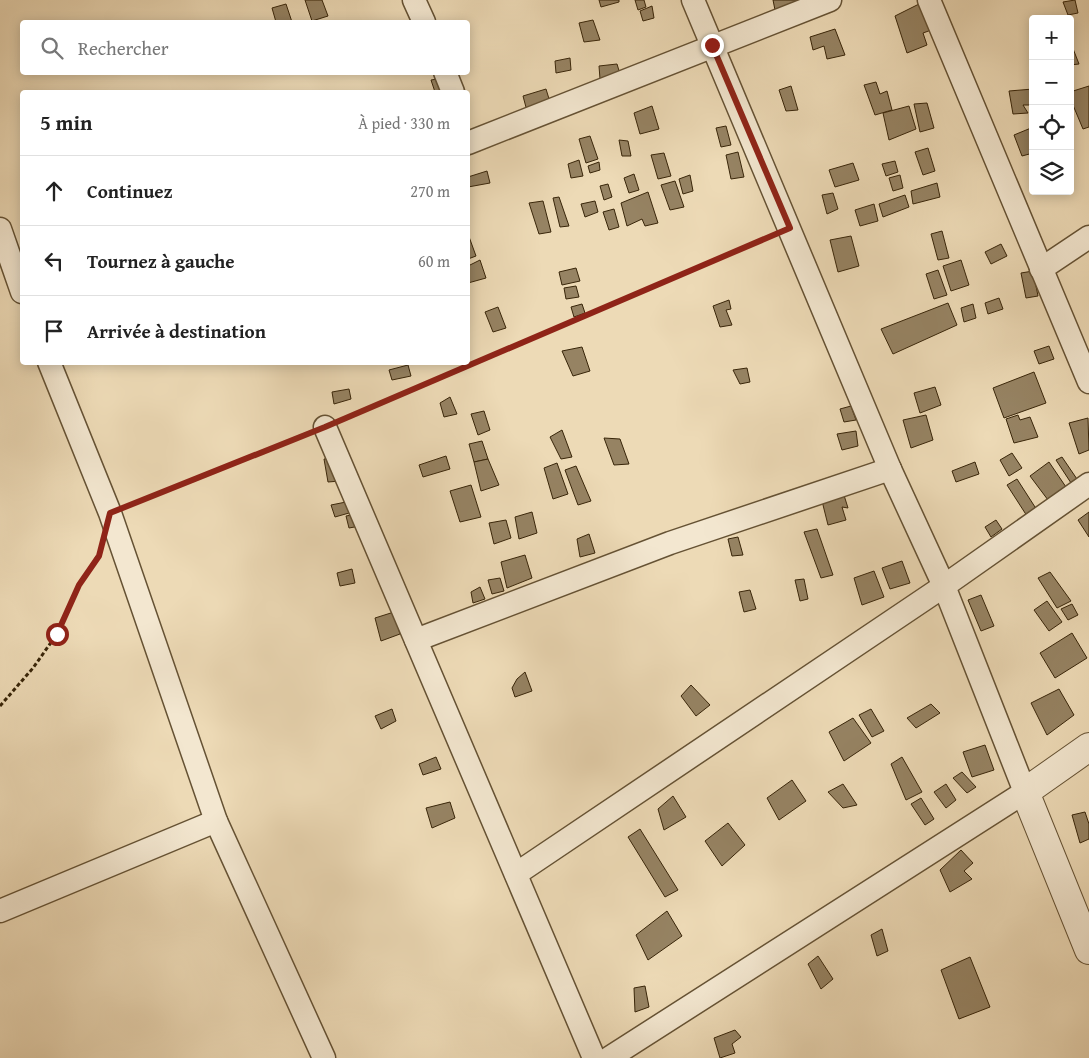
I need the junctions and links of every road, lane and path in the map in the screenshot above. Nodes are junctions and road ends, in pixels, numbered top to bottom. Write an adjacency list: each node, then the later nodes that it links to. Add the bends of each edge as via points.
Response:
1 (414, 0): 5 (street)
2 (693, 0): 6 (street)
3 (830, 0): 6 (street)
4 (929, 0): 13 (street)
5 (423, 20)
6 (712, 45): 9 (street); 10 (street)
7 (445, 75): 8 (street)
8 (452, 90)
9 (470, 137)
10 (790, 228): 16 (path); 20 (street)
11 (0, 229): 14 (street)
12 (1089, 237): 13 (street)
13 (1041, 269): 18 (street)
14 (20, 286)
15 (50, 365): 22 (street)
16 (470, 365)
17 (470, 365): 19 (path)
18 (1089, 382)
19 (325, 427): 22 (path); 24 (street)
20 (890, 469): 23 (street); 24 (street, via 670,543)
21 (1089, 484): 23 (street)
22 (110, 513): 25 (path, via 99,556 79,585 57,634); 28 (street)
23 (944, 586): 27 (street); 29 (street)
24 (416, 640): 29 (street)
25 (0, 706)
26 (1089, 747): 27 (street)
27 (1025, 792): 31 (street); 34 (street)
28 (216, 821): 30 (street); 32 (street)
29 (516, 874): 33 (street)
30 (0, 911)
31 (1089, 950)
32 (324, 1058)
33 (594, 1058)
34 (609, 1058)

